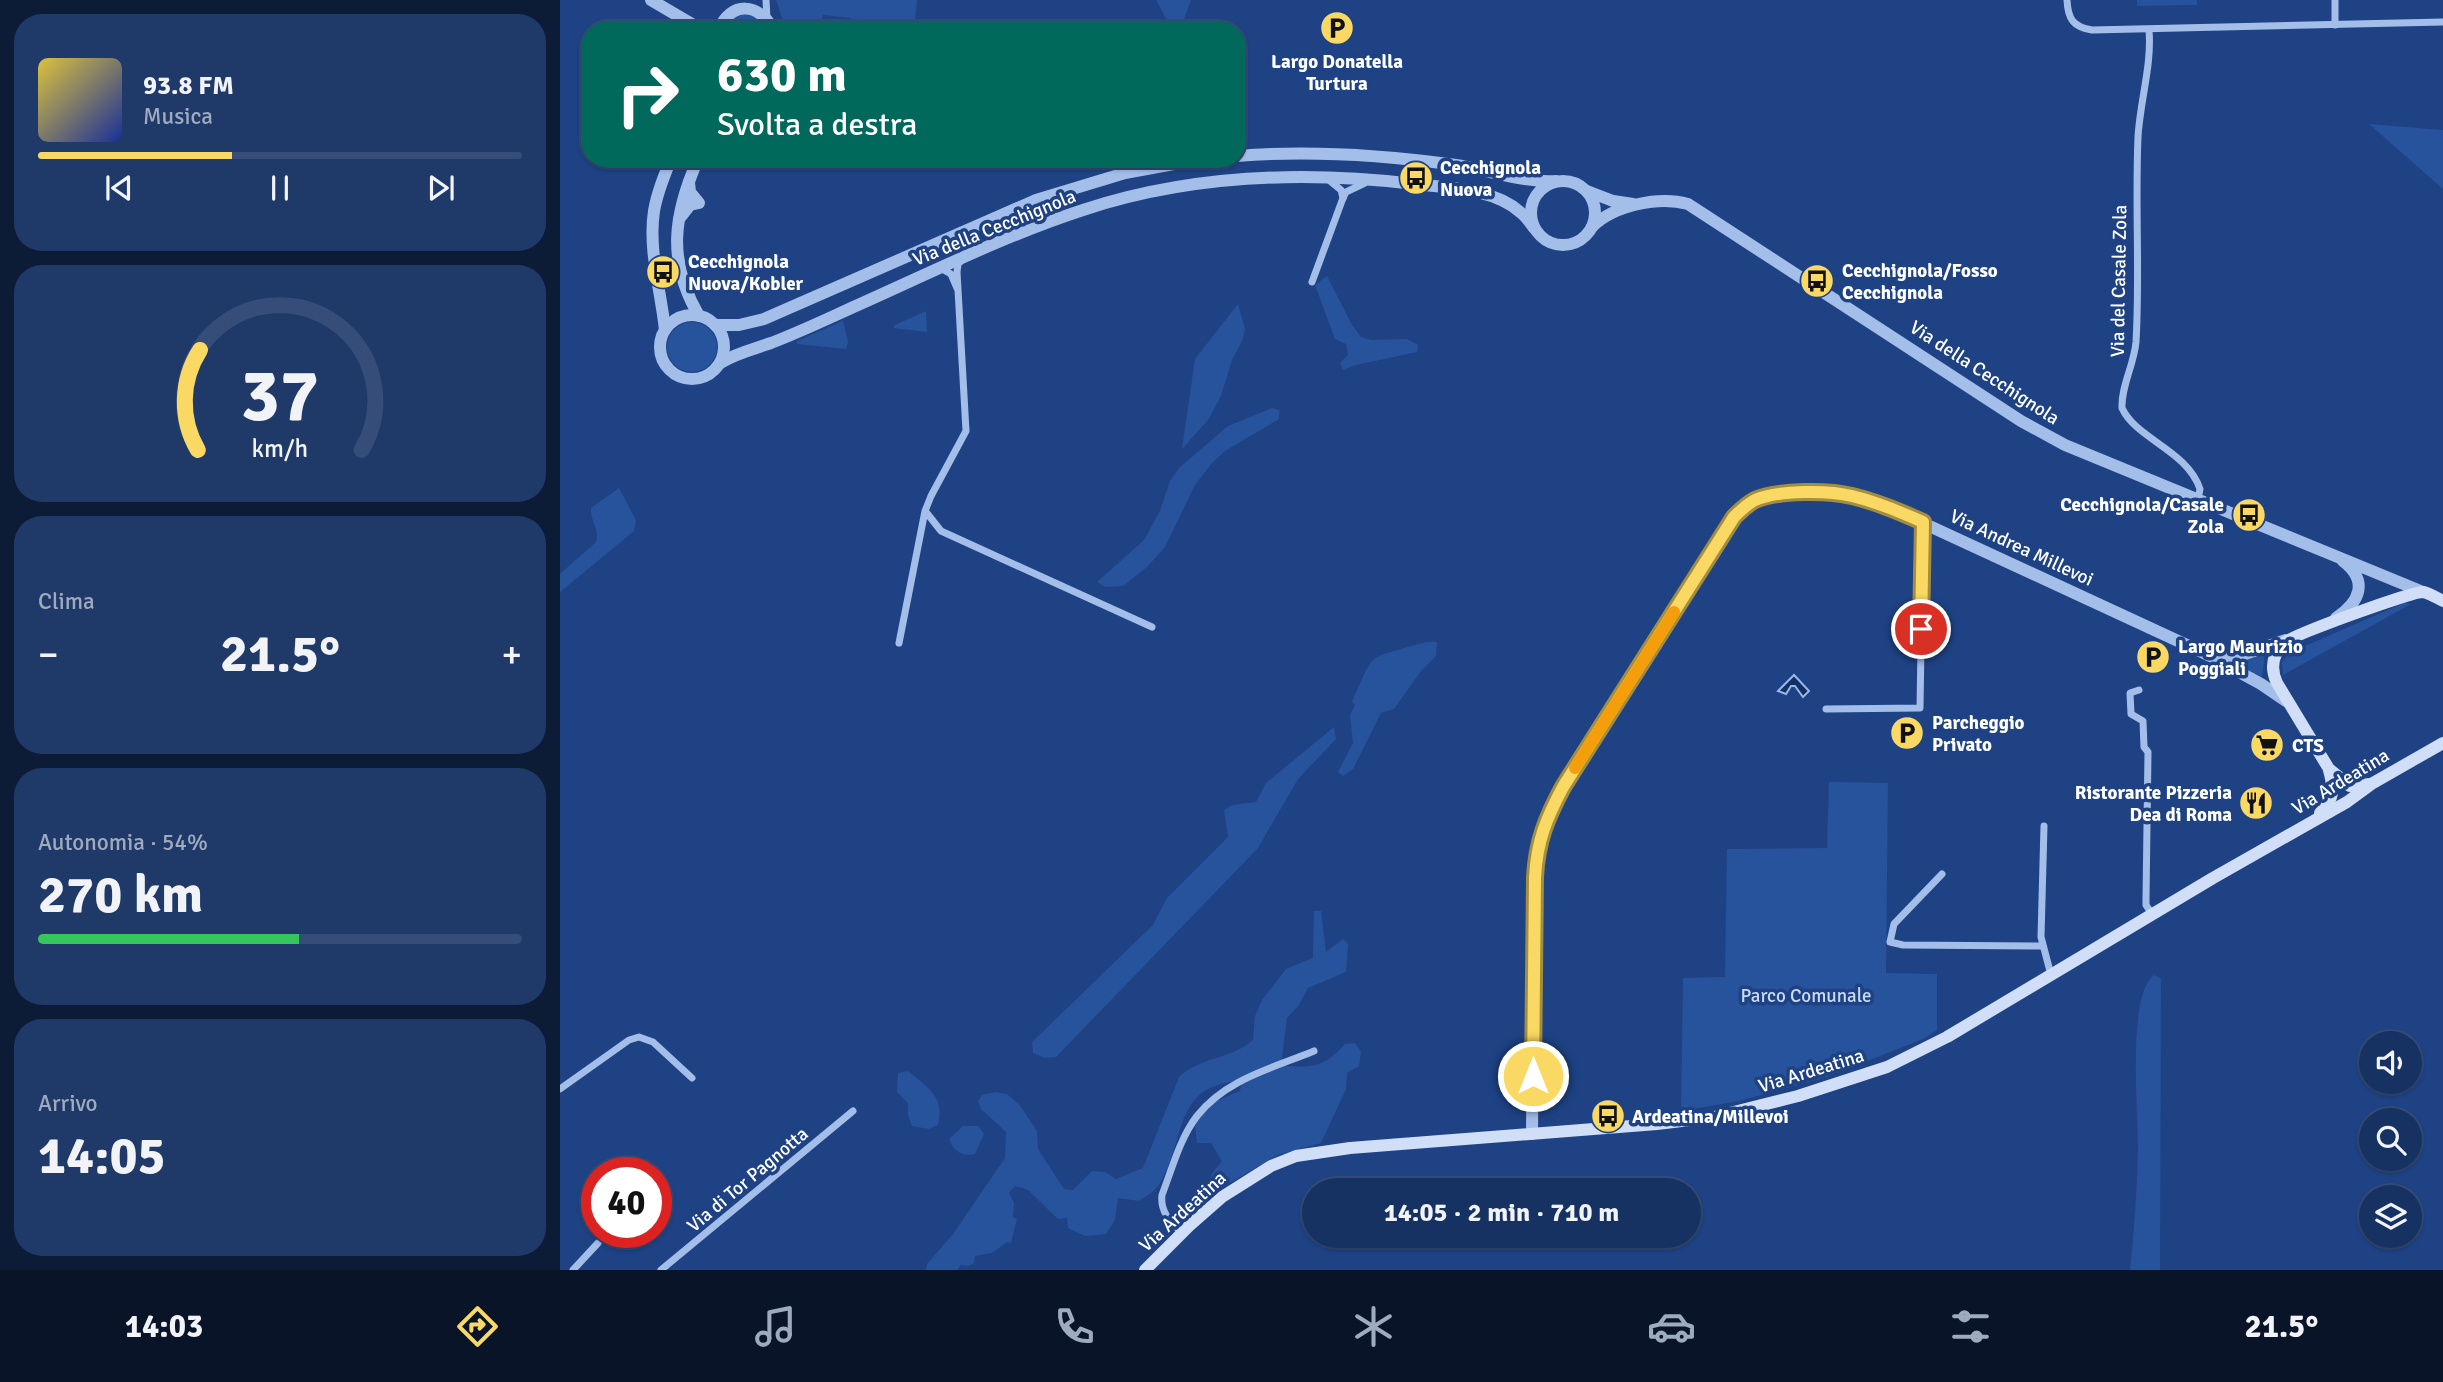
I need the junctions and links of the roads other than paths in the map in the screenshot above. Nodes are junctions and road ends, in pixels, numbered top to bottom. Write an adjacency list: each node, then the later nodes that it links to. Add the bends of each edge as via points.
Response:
1 (651, 0): 6 (street)
2 (766, 0): 9 (street)
3 (2067, 0): 12 (street, via 2070,19 2080,27)
4 (2335, 0): 11 (street)
5 (738, 5): 7 (street); 8 (street)
6 (688, 21)
7 (724, 21)
8 (765, 21)
9 (769, 21)
10 (2443, 22): 11 (street)
11 (2335, 24): 12 (street)
12 (2149, 30): 33 (street, Via del Casale Zola, via 2138,142 2136,346 2122,408 2189,470 2200,489)
13 (1246, 156): 19 (street, via 1342,153)
14 (667, 168): 31 (street, via 652,230)
15 (694, 168): 29 (street, via 677,227 686,294)
16 (1152, 168): 30 (street, Via della Cecchignola, via 1060,192 764,319 739,326)
17 (1322, 177): 18 (street, Via della Cecchignola); 21 (street, via 1337,185); 25 (street, Via della Cecchignola, via 1246,178 1159,191 1086,209)
18 (1372, 179): 21 (street); 24 (street, Via della Cecchignola, via 1490,196 1521,212)
19 (1556, 181): 20 (street, via 1578,184); 24 (street, via 1536,194 1530,215)
20 (1587, 191): 22 (street, Via della Cecchignola); 23 (street, via 1594,204)
21 (1343, 198): 27 (street)
22 (1641, 205): 23 (street, Via della Cecchignola, via 1611,214); 33 (street, Via della Cecchignola, via 1678,201 1696,208 2021,421 2066,445)
23 (1592, 227): 24 (street, via 1581,240 1560,246 1540,237)
24 (1534, 228)
25 (966, 257): 26 (street, Via della Cecchignola); 28 (street, via 958,264)
26 (937, 270): 28 (street, via 951,274); 32 (street, Via della Cecchignola)
27 (1312, 282)
28 (958, 292): 34 (street, via 966,431)
29 (699, 316): 30 (street); 31 (street, via 675,319)
30 (715, 325): 32 (street, via 723,337)
31 (665, 330): 32 (street, via 662,353 676,374 700,377)
32 (722, 362)
33 (2198, 499): 36 (street, Via della Cecchignola)
34 (925, 511): 40 (street, via 941,531); 42 (street)
35 (1923, 522): 43 (street, Via Andrea Millevoi); 46 (street, via 1920,708); 60 (street, Via Andrea Millevoi, via 1849,495 1804,493 1752,502 1729,525 1543,826 1535,877)
36 (2337, 556): 37 (street, Via della Cecchignola); 39 (street, via 2355,573 2359,592 2351,606)
37 (2423, 592): 38 (main road, Via della Cecchignola); 39 (main road)
38 (2443, 601)
39 (2331, 621): 41 (main road)
40 (1152, 627)
41 (2287, 640): 43 (street, via 2233,658); 45 (main road, via 2273,666)
42 (899, 643)
43 (2204, 653): 45 (street, Via Andrea Millevoi)
44 (2139, 690): 53 (street, via 2130,693 2129,706 2131,714 2143,721 2148,752 2146,905)
45 (2287, 701): 48 (main road, Via Andrea Millevoi)
46 (1826, 709)
47 (2443, 743): 49 (main road, Via Ardeatina)
48 (2329, 769): 49 (main road, via 2350,786); 50 (main road, via 2333,797)
49 (2374, 783): 50 (main road, Via Ardeatina)
50 (2315, 819): 53 (main road, Via Ardeatina)
51 (2043, 826): 54 (street)
52 (1942, 874): 54 (street, via 1894,924 1890,942)
53 (2152, 914): 55 (main road, Via Ardeatina)
54 (2042, 946): 55 (street)
55 (2051, 975): 60 (main road, Via Ardeatina, via 1923,1051 1887,1068 1817,1090 1714,1117)
56 (1314, 1051): 61 (street, via 1244,1078 1198,1115 1162,1195 1164,1212)
57 (692, 1078): 58 (street, via 653,1042 639,1037)
58 (560, 1089)
59 (853, 1111): 64 (street, Via di Tor Pagnotta)
60 (1532, 1134): 61 (main road, Via Ardeatina, via 1296,1156 1238,1186)
61 (1182, 1233): 65 (main road, Via Ardeatina)
62 (593, 1248): 63 (street)
63 (573, 1270)
64 (661, 1270)
65 (1146, 1270)

